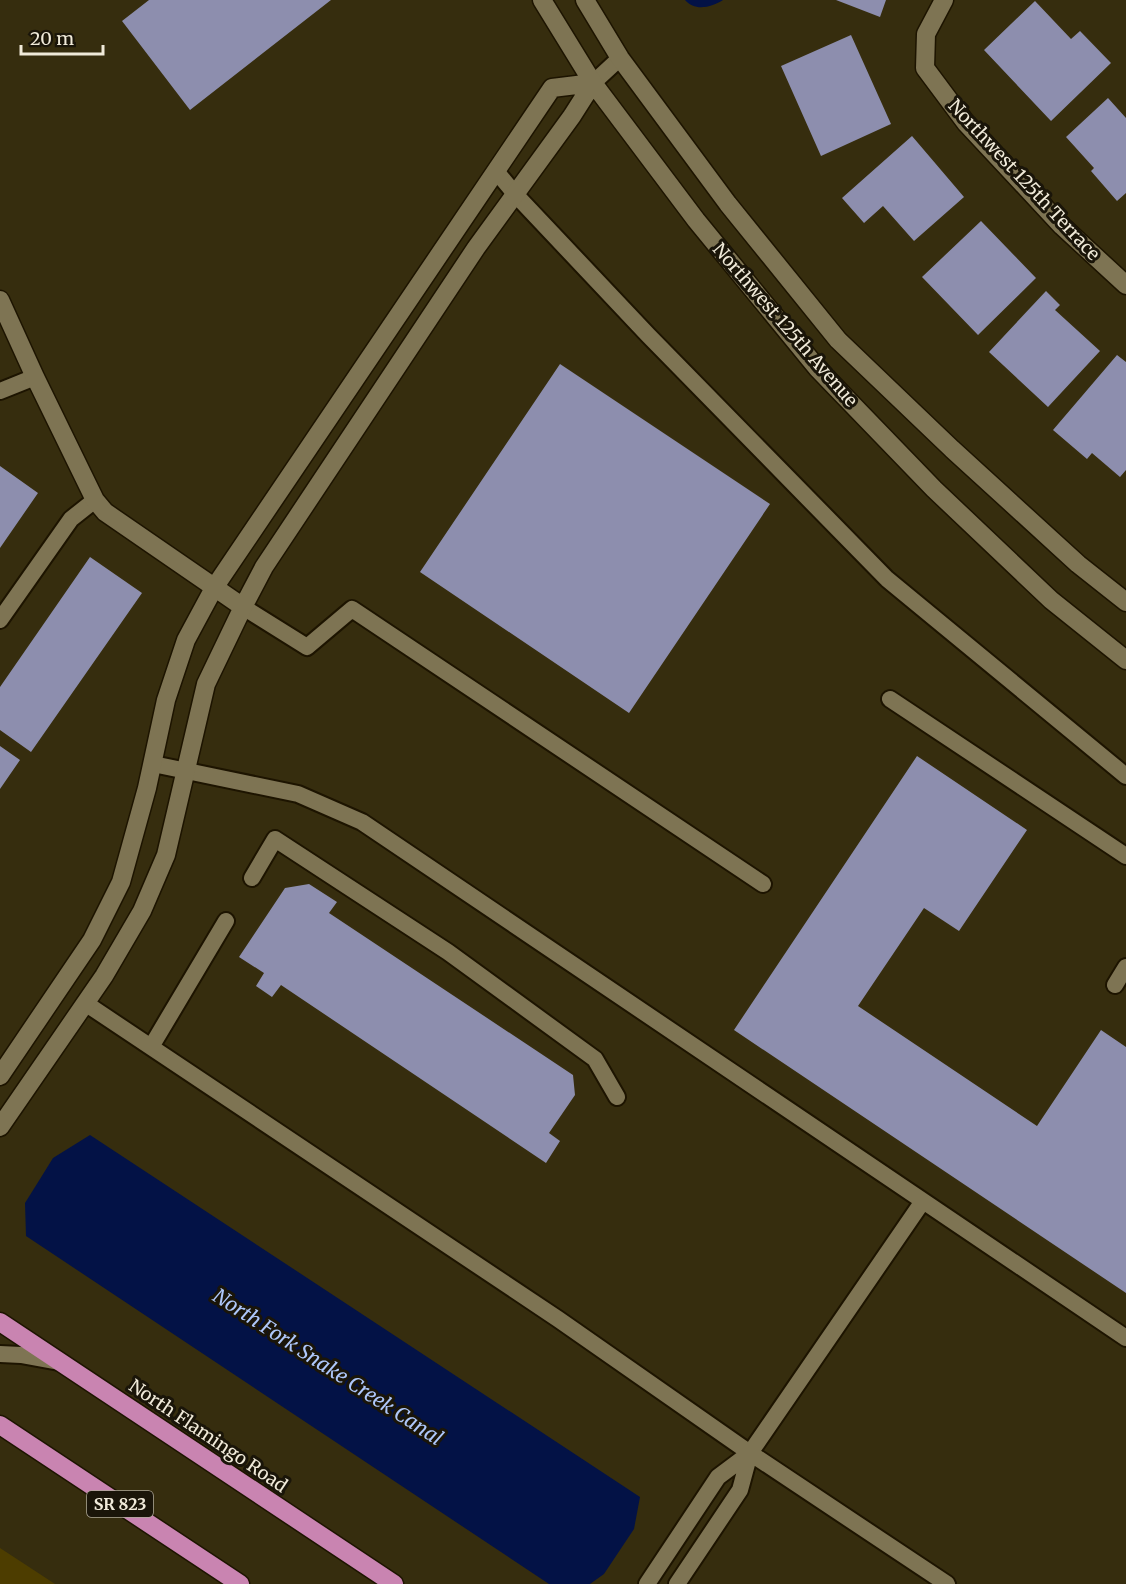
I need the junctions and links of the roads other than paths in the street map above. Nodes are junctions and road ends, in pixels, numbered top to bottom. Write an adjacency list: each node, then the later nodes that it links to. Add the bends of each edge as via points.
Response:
1 (542, 0): 5 (street, Northwest 125th Avenue)
2 (585, 0): 4 (street, Northwest 125th Avenue)
3 (944, 0): 8 (street, Northwest 125th Terrace, via 926,34 925,68 966,123 1062,226)
4 (620, 58): 5 (lane); 14 (street, Northwest 125th Avenue, via 728,204 838,340 1078,564)
5 (593, 83): 6 (street, via 552,88); 7 (street); 17 (street, Northwest 125th Avenue, via 696,220 818,369 934,489 1051,600)
6 (496, 171): 7 (lane); 13 (street)
7 (515, 194): 15 (street, via 264,567); 21 (lane, via 887,579)
8 (1126, 285)
9 (0, 300): 10 (street)
10 (35, 377): 11 (lane); 12 (street)
11 (0, 391)
12 (95, 500): 13 (street, via 105,512); 16 (lane, via 71,519)
13 (214, 588): 15 (street); 19 (street, via 186,640 166,700)
14 (1126, 602)
15 (243, 607): 20 (street, via 206,684); 24 (lane, via 307,647 352,609)
16 (0, 620)
17 (1126, 660)
18 (890, 699): 22 (lane)
19 (153, 764): 20 (lane); 29 (street, via 121,882 92,940)
20 (186, 770): 28 (street, via 166,855 142,911); 35 (lane, via 298,794 362,822)
21 (1126, 776)
22 (1126, 856)
23 (252, 878): 33 (lane, via 275,839 448,952 595,1059)
24 (763, 884)
25 (226, 921): 30 (lane)
26 (1126, 967): 27 (lane)
27 (1114, 985)
28 (85, 1003): 30 (lane); 31 (street)
29 (27, 1038): 31 (street); 32 (street)
30 (151, 1047): 41 (lane, via 558,1319)
31 (50, 1054): 34 (street)
32 (0, 1076)
33 (617, 1097)
34 (0, 1128)
35 (923, 1201): 37 (lane); 41 (lane)
36 (0, 1322): 39 (highway, North Flamingo Road)
37 (1126, 1338)
38 (0, 1354): 39 (lane)
39 (60, 1362): 43 (highway, North Flamingo Road)
40 (0, 1425): 42 (highway, SR 823)
41 (750, 1453): 44 (lane, via 718,1477); 45 (lane, via 740,1490); 46 (lane)
42 (240, 1584)
43 (394, 1584)
44 (646, 1584)
45 (677, 1584)
46 (947, 1584)

